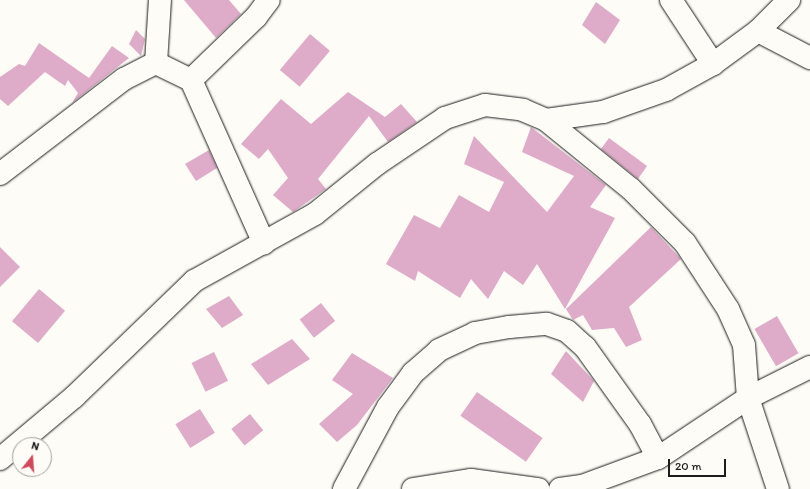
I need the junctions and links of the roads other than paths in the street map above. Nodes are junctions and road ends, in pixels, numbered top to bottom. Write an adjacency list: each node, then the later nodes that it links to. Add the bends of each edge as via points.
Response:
1 (160, 0): 7 (street)
2 (269, 0): 9 (street, via 256,17)
3 (671, 0): 8 (street)
4 (789, 0): 5 (street)
5 (758, 31): 6 (street); 8 (street)
6 (810, 58)
7 (156, 64): 9 (street); 11 (street, via 124,79)
8 (713, 64): 10 (street, via 666,90 603,112)
9 (191, 80): 12 (street)
10 (546, 120): 12 (street, via 523,110 485,106 445,118 377,164 315,214); 14 (street, via 662,217 700,264 728,309 744,345)
11 (0, 174)
12 (264, 243): 16 (street, via 194,281 74,397)
13 (810, 367): 14 (street)
14 (748, 398): 15 (street); 21 (street)
15 (658, 458): 17 (street, via 640,424 585,347 567,331 547,324 509,327 475,333 439,350 414,373 388,407); 20 (street, via 582,486)
16 (0, 459)
17 (344, 489)
18 (413, 489): 19 (street, via 472,480)
19 (538, 489)
20 (560, 489)
21 (778, 489)

